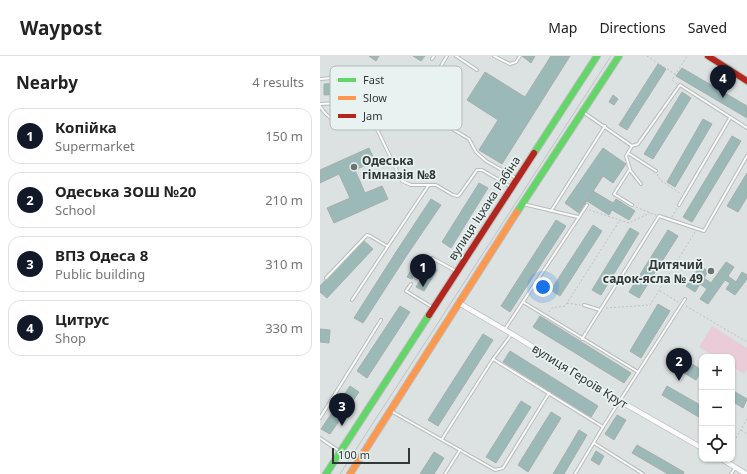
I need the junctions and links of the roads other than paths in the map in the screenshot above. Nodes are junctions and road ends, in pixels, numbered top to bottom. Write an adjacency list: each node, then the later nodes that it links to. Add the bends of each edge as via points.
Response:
1 (434, 56): 9 (lane)
2 (447, 56): 10 (lane)
3 (456, 56): 11 (lane)
4 (494, 56): 5 (lane, via 510,64 516,62)
5 (520, 56)
6 (597, 56): 29 (main road, вулиця Іцхака Рабіна)
7 (619, 56): 17 (main road)
8 (708, 56): 14 (main road)
9 (432, 59)
10 (441, 66)
11 (477, 70)
12 (330, 78): 13 (lane)
13 (320, 79)
14 (747, 81)
15 (330, 104): 16 (lane)
16 (320, 105): 18 (lane, via 322,111)
17 (582, 111): 20 (lane); 33 (main road)
18 (330, 118)
19 (730, 118): 21 (lane); 24 (lane, via 680,85 638,144); 36 (lane)
20 (605, 126): 24 (lane); 37 (lane)
21 (747, 128)
22 (377, 130): 31 (lane, via 402,181 411,185)
23 (454, 130): 29 (lane, via 469,139 476,152 486,161)
24 (632, 146): 25 (lane)
25 (628, 153): 27 (lane, via 626,156); 28 (lane)
26 (747, 156): 50 (lane, via 704,231 659,216)
27 (630, 170): 30 (lane); 35 (lane, via 614,194)
28 (656, 171)
29 (517, 178): 32 (main road, вулиця Іцхака Рабіна)
30 (641, 184)
31 (428, 185): 32 (lane, via 436,185 458,196 477,170 482,170); 39 (lane)
32 (511, 187): 40 (main road, вулиця Іцхака Рабіна)
33 (522, 204): 37 (lane); 47 (main road)
34 (586, 205): 38 (lane)
35 (632, 205)
36 (679, 205)
37 (551, 211): 38 (lane)
38 (578, 217): 46 (lane)
39 (387, 246): 41 (lane, via 367,235); 45 (lane)
40 (457, 272): 42 (lane, via 432,258); 49 (main road, вулиця Іцхака Рабіна)
41 (326, 278)
42 (416, 278)
43 (411, 284): 49 (lane, via 406,291)
44 (685, 298): 56 (lane)
45 (352, 300)
46 (523, 302): 52 (lane); 54 (lane)
47 (459, 303): 52 (street, вулиця Героїв Крут); 59 (main road)
48 (584, 305): 50 (lane)
49 (433, 308): 67 (main road, вулиця Іцхака Рабіна)
50 (600, 310): 54 (lane)
51 (381, 320): 60 (lane)
52 (505, 330): 53 (street, вулиця Героїв Крут)
53 (512, 334): 55 (lane); 58 (street, вулиця Героїв Крут)
54 (582, 338): 56 (lane)
55 (493, 359): 57 (lane); 63 (lane)
56 (639, 372): 58 (lane)
57 (549, 393): 61 (lane); 66 (lane, via 503,468 495,470)
58 (620, 401): 61 (lane); 65 (street, вулиця Героїв Крут)
59 (391, 411): 63 (lane); 71 (main road)
60 (320, 418)
61 (603, 427): 64 (lane)
62 (320, 438): 67 (lane)
63 (442, 440): 66 (lane)
64 (594, 443): 73 (lane); 74 (lane)
65 (699, 446)
66 (460, 450): 72 (lane)
67 (340, 452): 70 (main road, вулиця Іцхака Рабіна)
68 (727, 462): 69 (street)
69 (736, 467): 75 (lane); 76 (street)
70 (326, 474)
71 (350, 474)
72 (445, 474)
73 (576, 474)
74 (643, 474)
75 (731, 474)
76 (746, 474)

